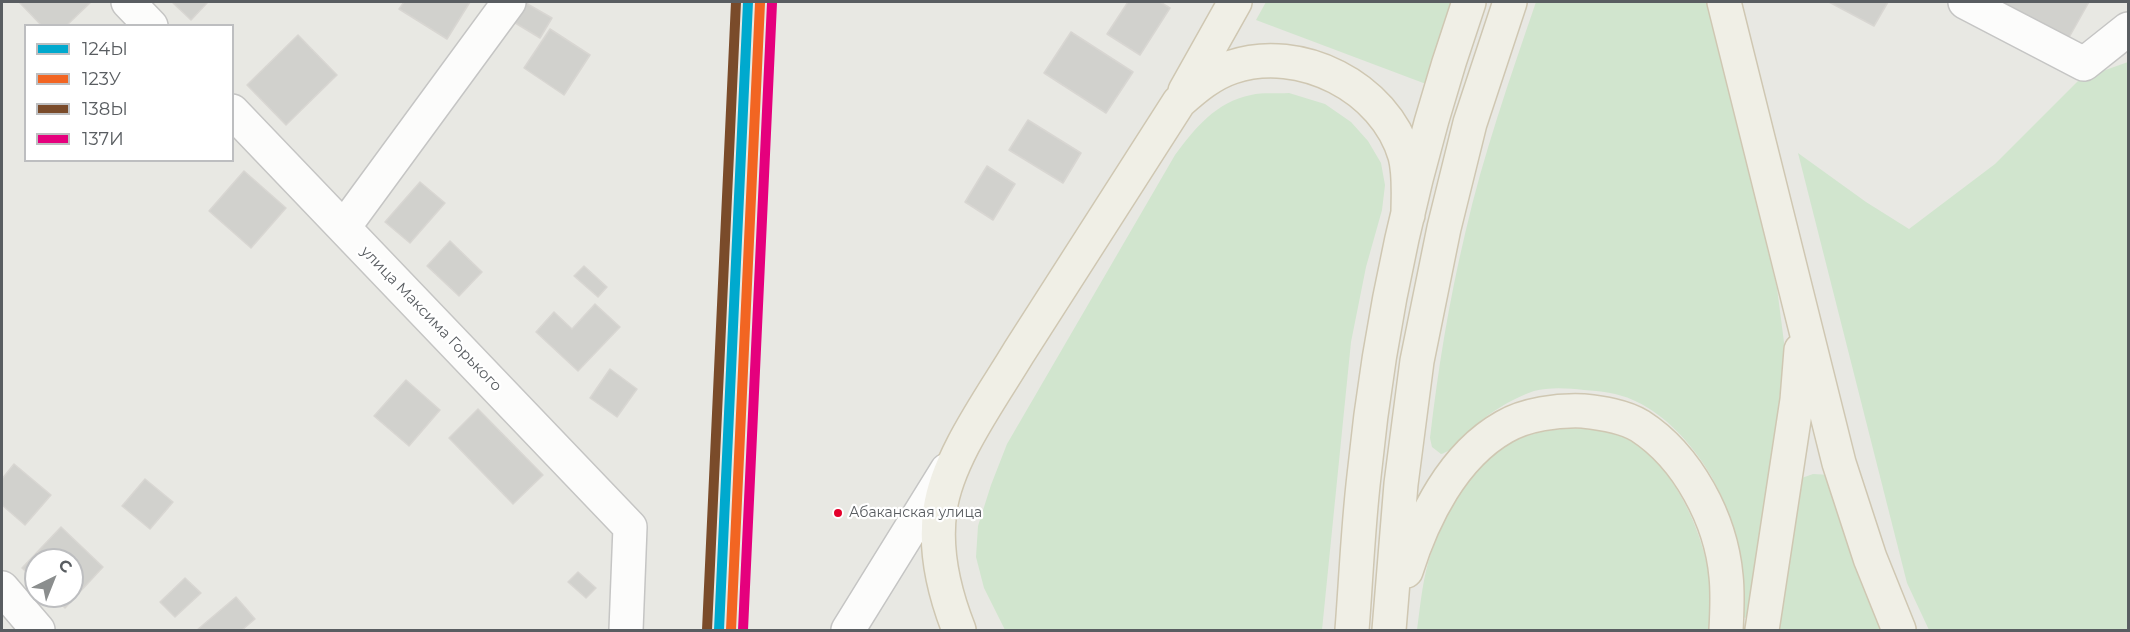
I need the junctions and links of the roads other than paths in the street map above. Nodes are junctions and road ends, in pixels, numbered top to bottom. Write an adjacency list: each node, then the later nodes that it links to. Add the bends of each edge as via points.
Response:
1 (128, 2): 8 (street)
2 (508, 2): 13 (street)
3 (1235, 2): 10 (main road)
4 (1469, 2): 12 (main road, via 1433,112)
5 (1510, 2): 22 (main road, via 1470,123 1443,228 1417,361 1401,484)
6 (1724, 2): 14 (main road)
7 (1965, 2): 9 (street, via 2084,64)
8 (149, 24)
9 (2128, 29)
10 (1179, 102): 12 (main road, via 1204,80 1245,64 1279,62 1326,72 1366,97 1397,136 1407,165); 15 (main road)
11 (234, 113): 13 (street, улица Максима Горького)
12 (1408, 215): 21 (main road, via 1381,351 1365,464)
13 (344, 227): 18 (street, улица Максима Горького, via 630,527)
14 (1795, 287): 24 (main road, via 1801,365); 25 (main road, via 1839,463)
15 (987, 404): 19 (street); 20 (main road, via 949,475 940,509 937,543 941,573)
16 (2, 588): 17 (street)
17 (38, 630)
18 (626, 630)
19 (848, 630)
20 (958, 630)
21 (1352, 630)
22 (1390, 630): 23 (main road, via 1422,525 1467,457 1505,426 1526,418 1570,411 1617,416 1638,425 1672,454 1712,521 1721,548 1726,575)
23 (1726, 630)
24 (1762, 630)
25 (1899, 630)

